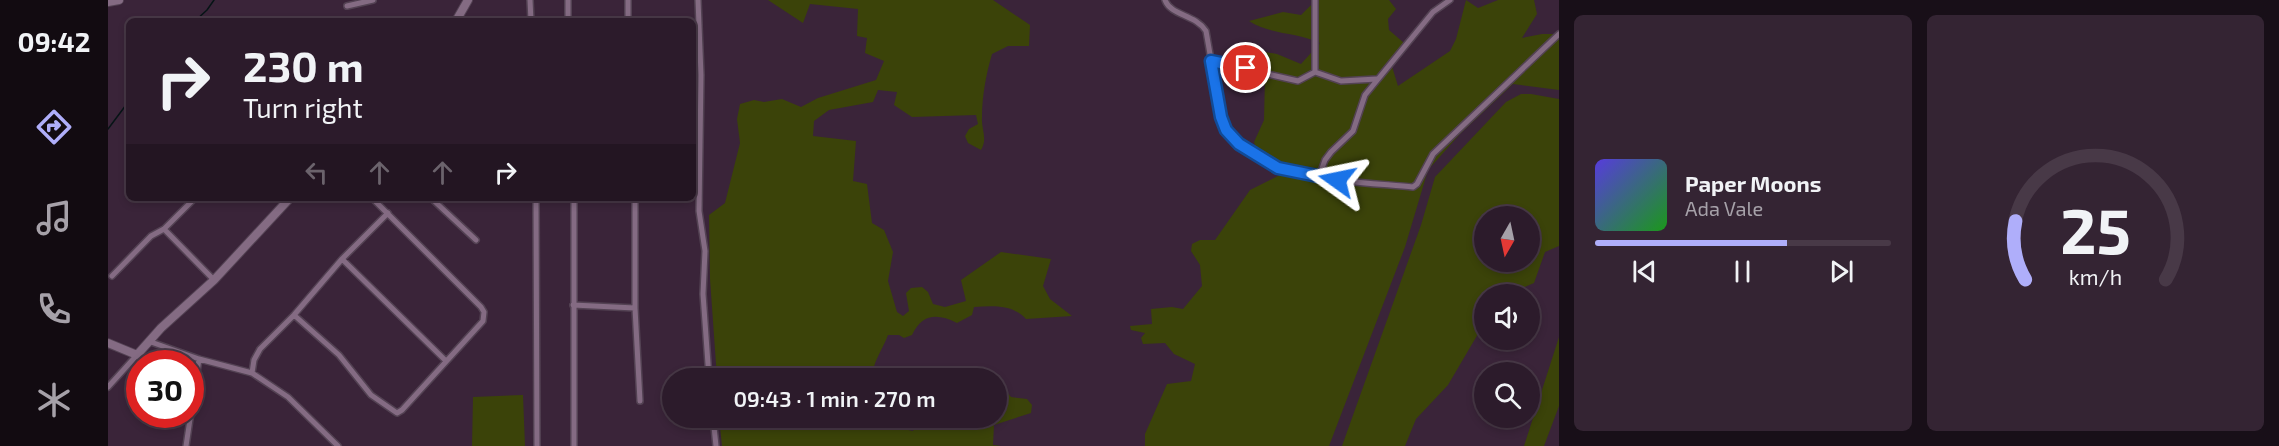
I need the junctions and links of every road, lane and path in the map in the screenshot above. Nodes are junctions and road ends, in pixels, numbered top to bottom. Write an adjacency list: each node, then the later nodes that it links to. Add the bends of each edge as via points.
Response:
1 (119, 0): 11 (street)
2 (373, 0): 12 (street)
3 (468, 0): 13 (street)
4 (530, 0): 14 (street)
5 (568, 0): 15 (street)
6 (628, 0): 16 (street)
7 (698, 0): 21 (street, via 701,75)
8 (1166, 0): 18 (street, via 1172,9 1203,26 1208,34)
9 (1315, 0): 19 (street)
10 (1450, 0): 20 (street, via 1433,12)
11 (108, 2)
12 (347, 6)
13 (458, 18)
14 (531, 18)
15 (568, 18)
16 (628, 18)
17 (1559, 34): 22 (street, via 1433,154 1413,187)
18 (1211, 61): 19 (street, via 1298,81); 22 (street, via 1221,117 1226,130 1239,144 1278,168)
19 (1314, 72): 20 (street, via 1341,81)
20 (1377, 79): 22 (street, via 1361,102 1353,131 1325,160)
21 (696, 143): 47 (street, via 705,250)
22 (1319, 177)
23 (192, 201): 31 (street)
24 (287, 201): 35 (street)
25 (375, 201): 30 (street)
26 (434, 201): 32 (street)
27 (536, 201): 55 (street)
28 (574, 201): 36 (street)
29 (635, 201): 37 (street)
30 (388, 213): 33 (street); 45 (street, via 483,312 480,325)
31 (164, 229): 34 (street, via 151,236); 35 (street)
32 (476, 240)
33 (342, 259): 38 (street); 45 (street)
34 (112, 276)
35 (214, 280): 40 (street)
36 (573, 305): 37 (street); 56 (street)
37 (635, 308): 50 (street)
38 (294, 315): 45 (street, via 339,355 371,394 397,413); 48 (street, via 260,349)
39 (108, 342): 41 (street)
40 (151, 342): 42 (street); 43 (street)
41 (126, 350)
42 (142, 350)
43 (174, 350)
44 (204, 360): 48 (street)
45 (445, 360)
46 (126, 367): 49 (street)
47 (708, 368)
48 (252, 373): 54 (street, via 288,397)
49 (108, 387)
50 (640, 401)
51 (189, 428): 53 (street)
52 (715, 428): 57 (street)
53 (186, 446)
54 (338, 446)
55 (537, 446)
56 (574, 446)
57 (717, 446)

